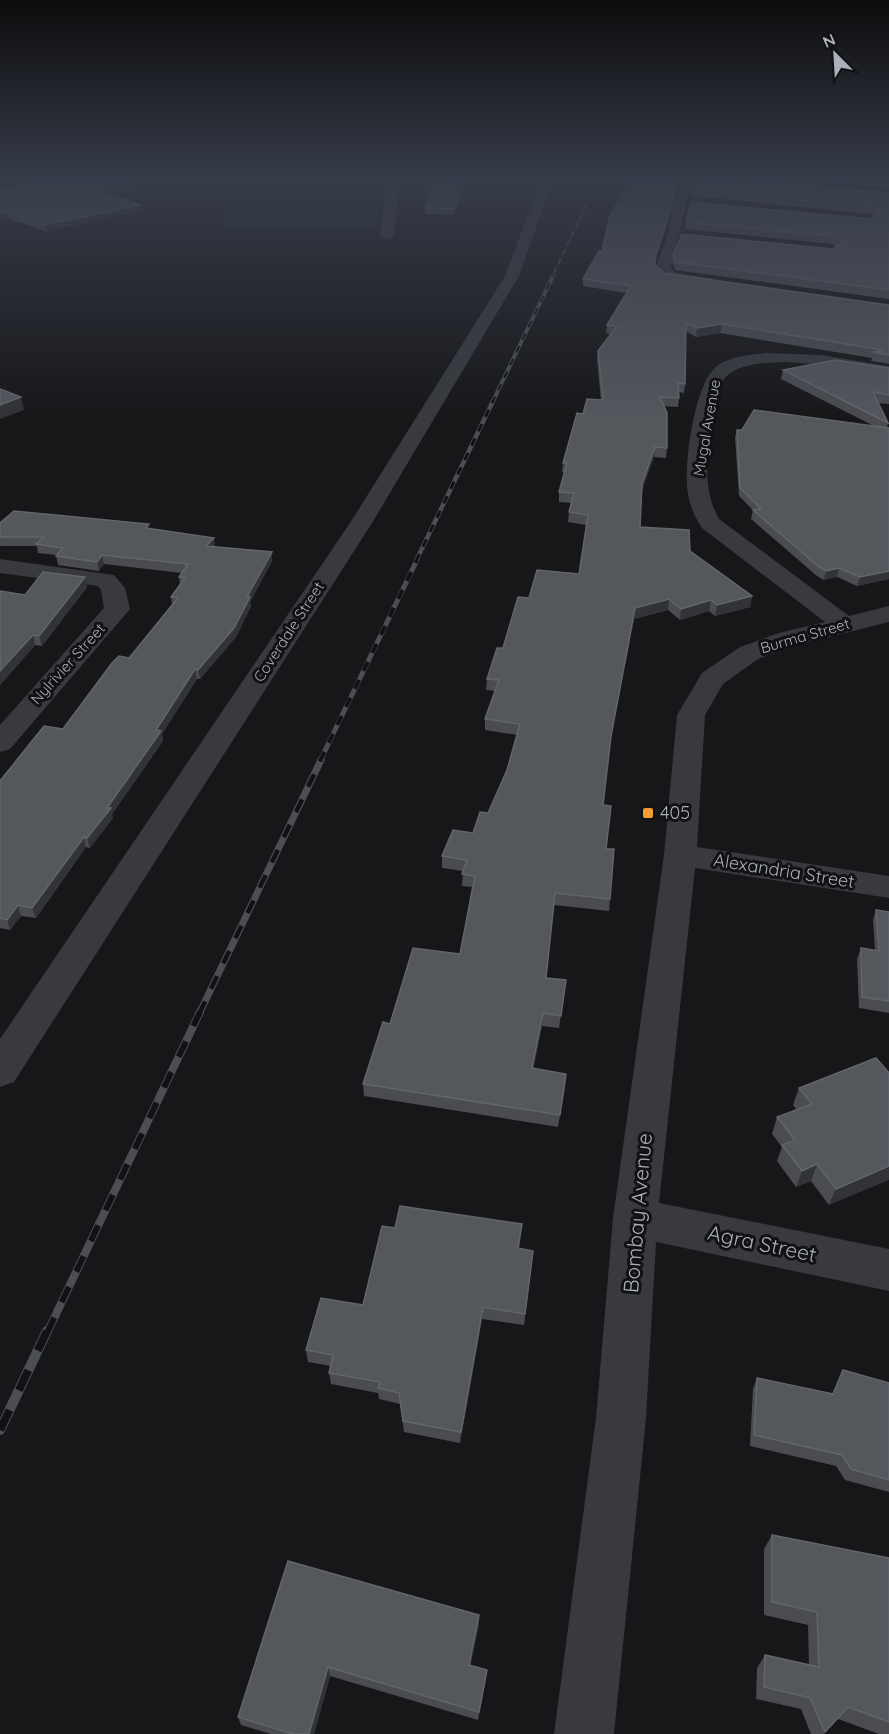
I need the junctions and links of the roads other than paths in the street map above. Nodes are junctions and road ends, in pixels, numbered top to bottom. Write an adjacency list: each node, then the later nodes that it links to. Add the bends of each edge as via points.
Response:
1 (519, 258): 13 (street, Coverdale Street, via 512,276 361,523)
2 (666, 258): 3 (street, via 663,271 674,277)
3 (721, 284)
4 (889, 371): 7 (street, Mugal Avenue, via 805,359 756,359 721,369 712,383 696,477 703,513 710,523)
5 (0, 566): 9 (street, Nylrivier Street, via 105,580 113,588 116,603 114,614)
6 (889, 614): 7 (street, Burma Street)
7 (845, 625): 8 (street, Burma Street, via 749,653 712,679)
8 (702, 694): 11 (street, Bombay Avenue, via 694,706 690,726)
9 (10, 717): 10 (street, Nylrivier Street)
10 (0, 743)
11 (680, 855): 12 (street, Alexandria Street); 14 (street, Bombay Avenue)
12 (889, 887)
13 (0, 1071)
14 (635, 1218): 15 (street, Agra Street); 16 (street, Bombay Avenue, via 621,1418)
15 (889, 1270)
16 (584, 1734)

